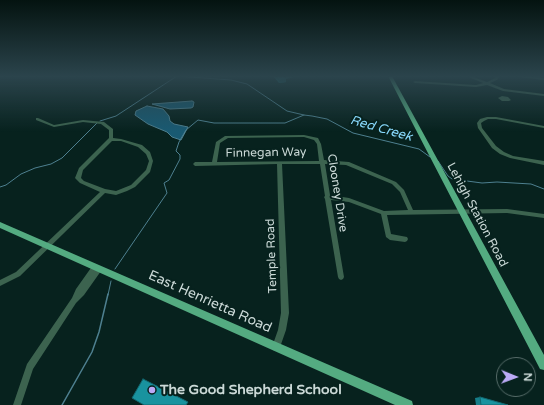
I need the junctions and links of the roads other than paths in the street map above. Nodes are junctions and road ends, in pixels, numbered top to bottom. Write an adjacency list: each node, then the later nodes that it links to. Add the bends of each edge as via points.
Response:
1 (400, 95): 14 (main road, Lehigh Station Road)
2 (37, 119): 4 (street, via 54,126 75,122 98,122 111,130)
3 (544, 127): 7 (street, via 496,118 487,118 479,123 494,147 502,153)
4 (111, 139): 10 (street, via 78,175 82,182); 10 (street, via 140,146 150,157 151,165 129,188 116,193)
5 (322, 162): 6 (street, Finnegan Way); 9 (street, Clooney Drive, via 318,142 310,137 229,137 218,142); 11 (street, Clooney Drive); 13 (street, Finnegan Way, via 347,163 391,181 402,191)
6 (279, 163): 9 (street, Finnegan Way); 22 (street, Temple Road, via 284,313)
7 (544, 163)
8 (195, 164): 9 (street, Finnegan Way)
9 (214, 164)
10 (104, 191): 18 (street)
11 (327, 197): 12 (street, via 349,200); 20 (street, Clooney Drive)
12 (384, 212): 13 (street); 17 (street, via 388,235)
13 (411, 212): 14 (street)
14 (462, 212): 15 (street, via 519,212); 23 (main road, Lehigh Station Road)
15 (544, 216)
16 (0, 225): 18 (main road, East Henrietta Road)
17 (405, 239)
18 (47, 246): 19 (main road, East Henrietta Road); 21 (street, via 18,274)
19 (97, 268): 22 (main road, East Henrietta Road); 24 (street, via 30,367)
20 (340, 277)
21 (0, 283)
22 (276, 347): 25 (main road, East Henrietta Road)
23 (544, 366)
24 (17, 405)
25 (408, 405)

